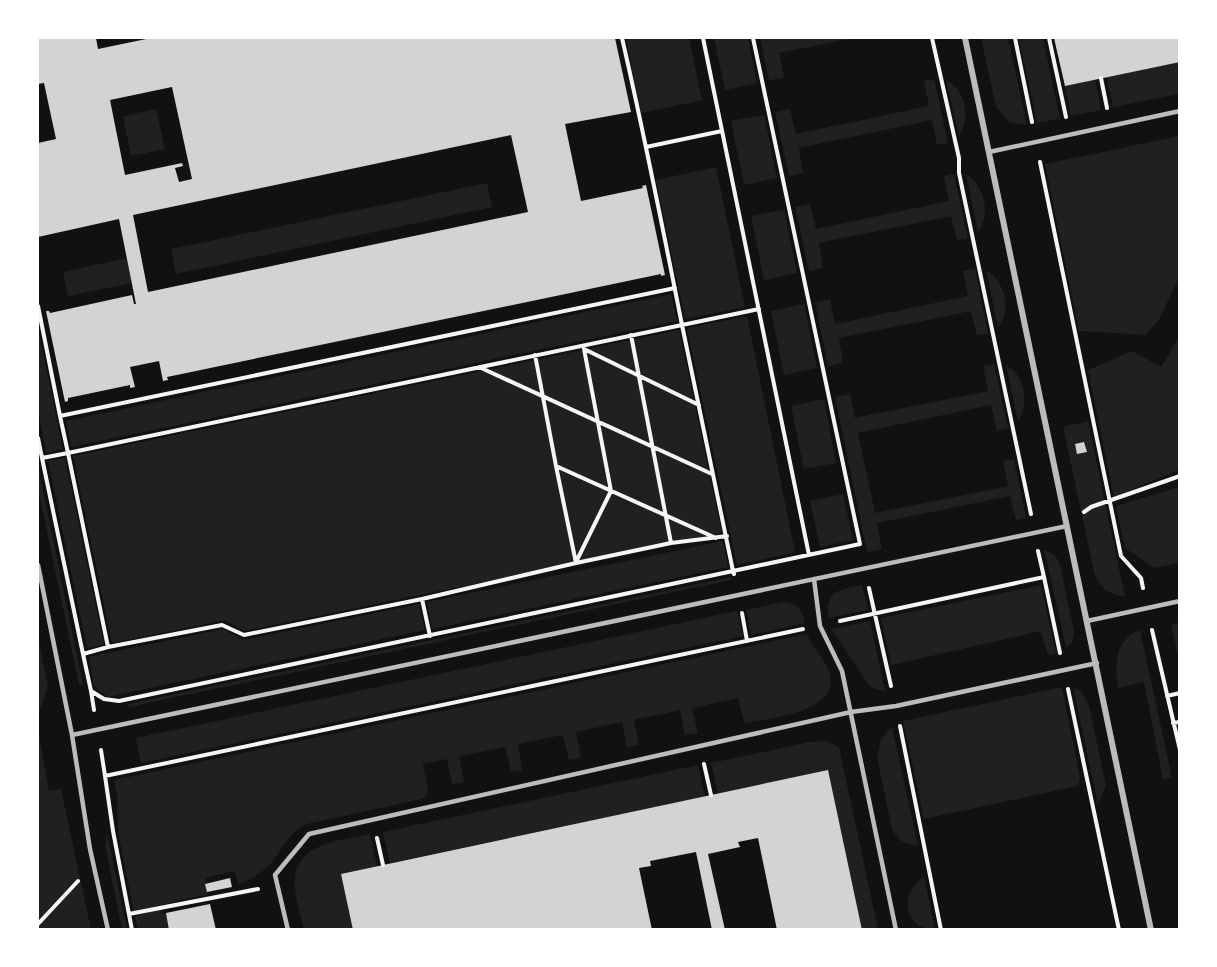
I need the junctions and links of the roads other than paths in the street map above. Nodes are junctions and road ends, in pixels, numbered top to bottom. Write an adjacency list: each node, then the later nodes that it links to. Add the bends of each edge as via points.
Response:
1 (965, 38): 3 (street)
2 (1179, 111): 3 (lane)
3 (989, 152): 4 (street)
4 (1067, 526): 6 (lane); 8 (street)
5 (38, 565): 11 (lane)
6 (813, 579): 10 (lane, via 820,626 842,671); 11 (lane)
7 (1179, 601): 8 (lane)
8 (1087, 621): 9 (street)
9 (1096, 663): 10 (lane); 15 (street)
10 (851, 712): 13 (lane, via 309,834 275,875); 14 (lane)
11 (72, 735): 12 (lane)
12 (108, 930)
13 (288, 930)
14 (896, 930)
15 (1151, 930)

